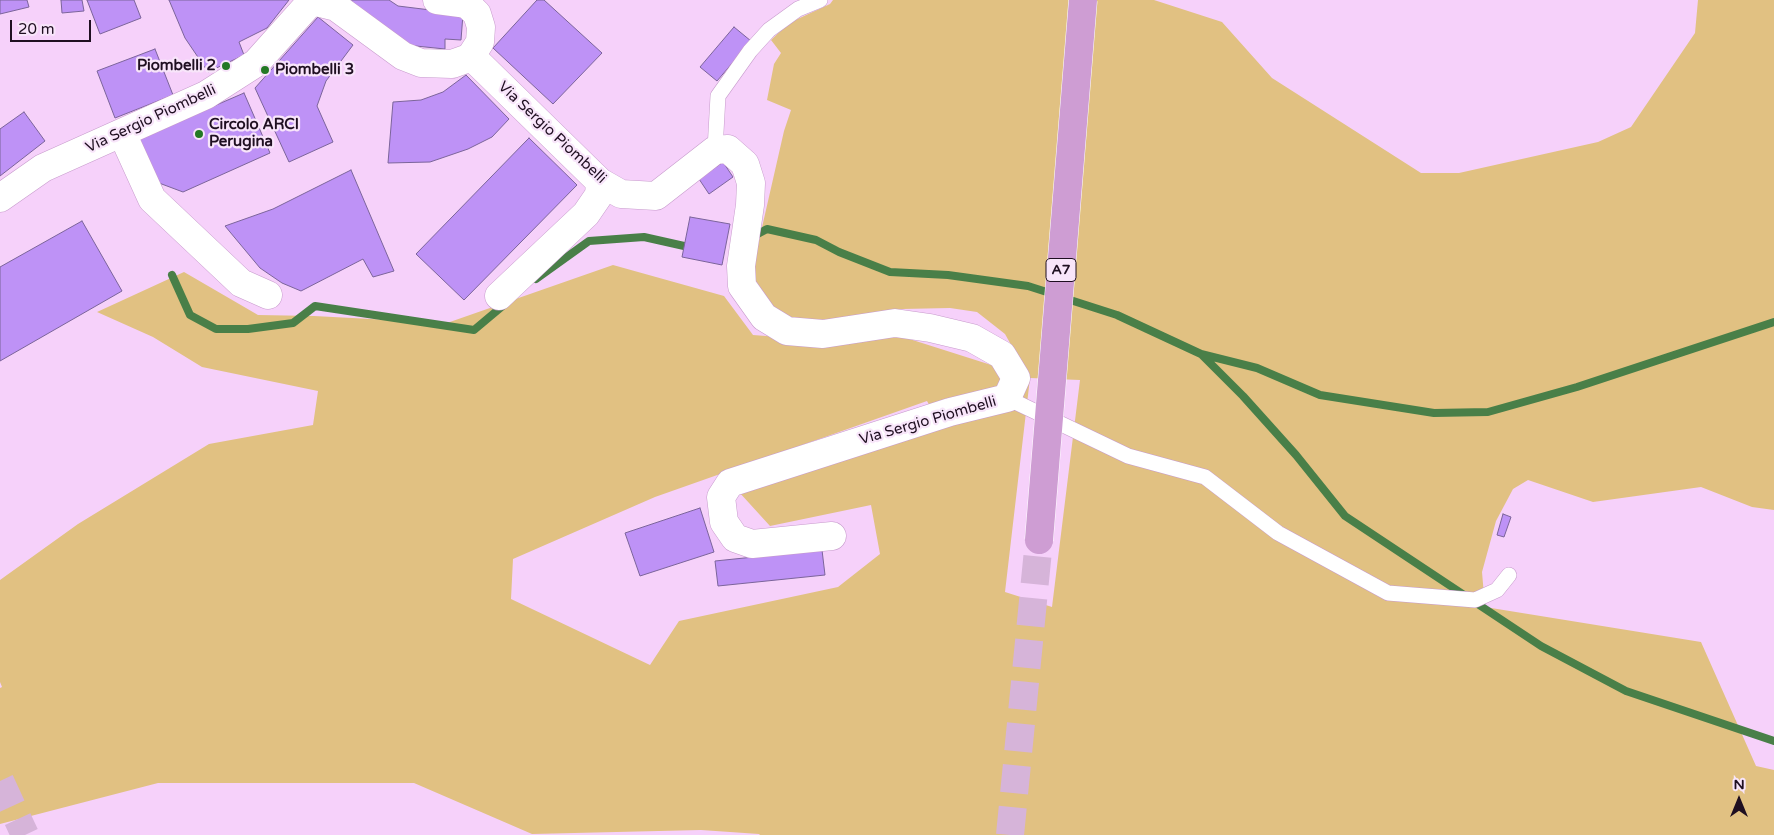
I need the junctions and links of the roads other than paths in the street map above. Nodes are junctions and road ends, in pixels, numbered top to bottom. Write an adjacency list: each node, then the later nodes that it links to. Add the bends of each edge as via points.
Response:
1 (437, 0): 4 (street, via 468,5 477,14 480,42)
2 (820, 0): 6 (lane, via 798,9 769,30 718,96)
3 (1083, 0): 13 (highway, A7, bridge)
4 (471, 56): 5 (street, Via Sergio Piombelli, via 452,64 420,63 403,56 336,7 316,2 308,4 256,63 206,96); 7 (street, Via Sergio Piombelli)
5 (122, 133): 8 (street, Via Sergio Piombelli, via 43,168); 9 (street, via 152,199 241,283)
6 (716, 150): 7 (street, Via Sergio Piombelli, via 656,196 621,194); 11 (street, Via Sergio Piombelli, via 728,149 744,164 751,183 741,266 742,286 764,317 787,332 823,334 894,323 972,338 1002,355 1016,378)
7 (600, 182): 10 (street, via 599,196 586,214)
8 (0, 198)
9 (268, 295)
10 (499, 296)
11 (1007, 398): 12 (street, Via Sergio Piombelli, via 950,412 730,483 721,497 724,522 735,538 752,544); 14 (lane, via 1128,456 1205,477 1278,533 1388,593 1475,600 1497,590)
12 (832, 536)
13 (1039, 540)
14 (1509, 575)

